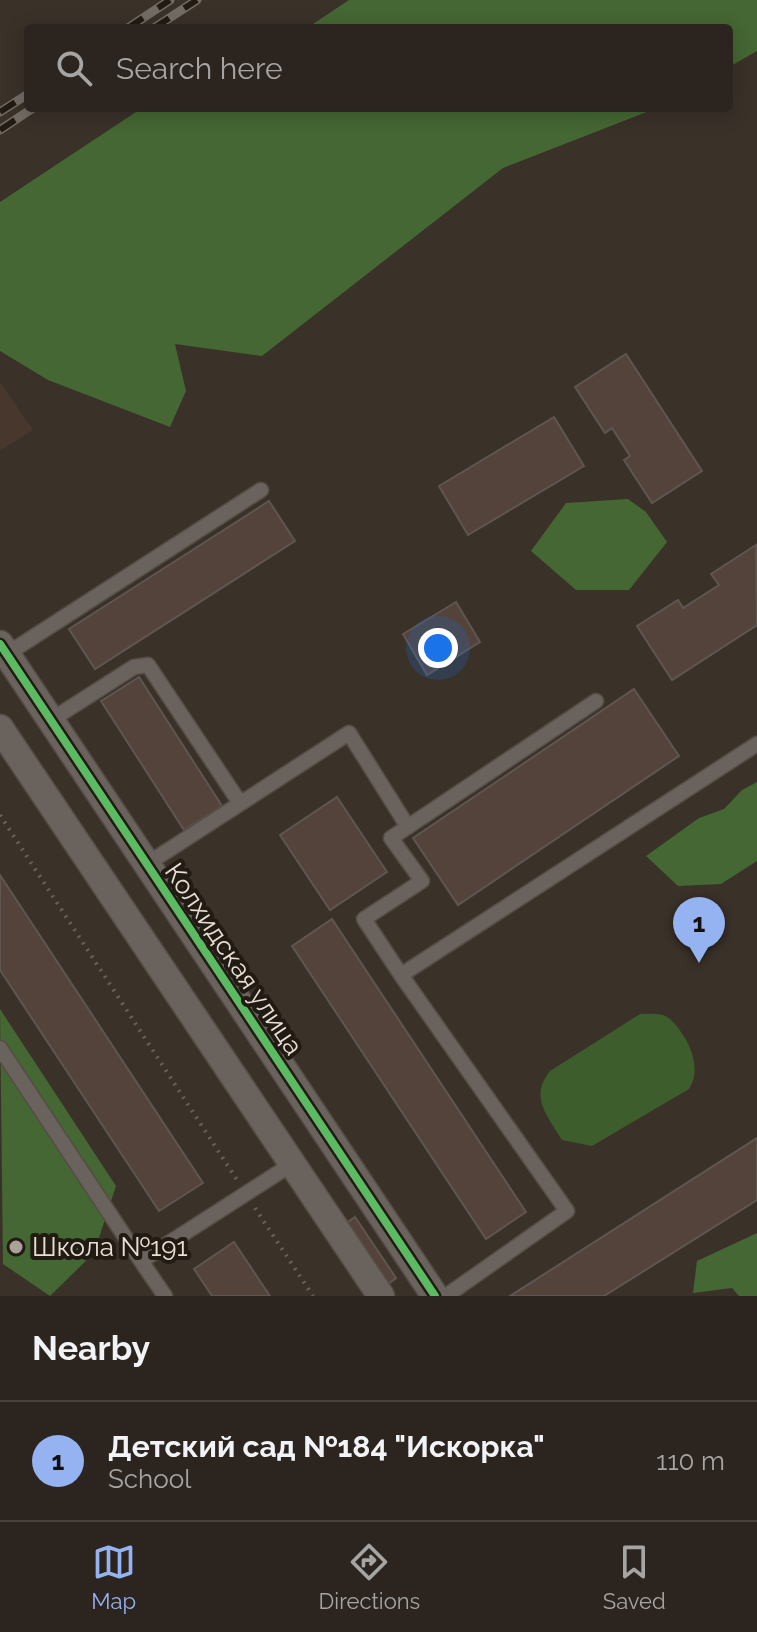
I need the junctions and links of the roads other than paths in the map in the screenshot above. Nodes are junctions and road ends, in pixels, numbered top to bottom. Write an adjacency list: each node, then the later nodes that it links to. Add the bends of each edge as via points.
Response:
1 (261, 490): 2 (lane)
2 (3, 649): 4 (street, Колхидская улица)
3 (596, 701): 8 (lane)
4 (51, 720): 7 (lane, via 134,667 148,665); 9 (street, Колхидская улица)
5 (0, 728): 12 (street)
6 (757, 744): 10 (lane)
7 (240, 803): 8 (lane, via 349,733); 9 (lane)
8 (408, 827): 10 (lane, via 391,838 422,881 364,919)
9 (147, 864): 16 (street, Колхидская улица)
10 (401, 975): 17 (lane, via 567,1211)
11 (0, 1048): 13 (lane)
12 (292, 1164): 13 (lane); 15 (street)
13 (141, 1261): 14 (lane)
14 (165, 1296)
15 (381, 1296)
16 (435, 1296)
17 (446, 1296)

